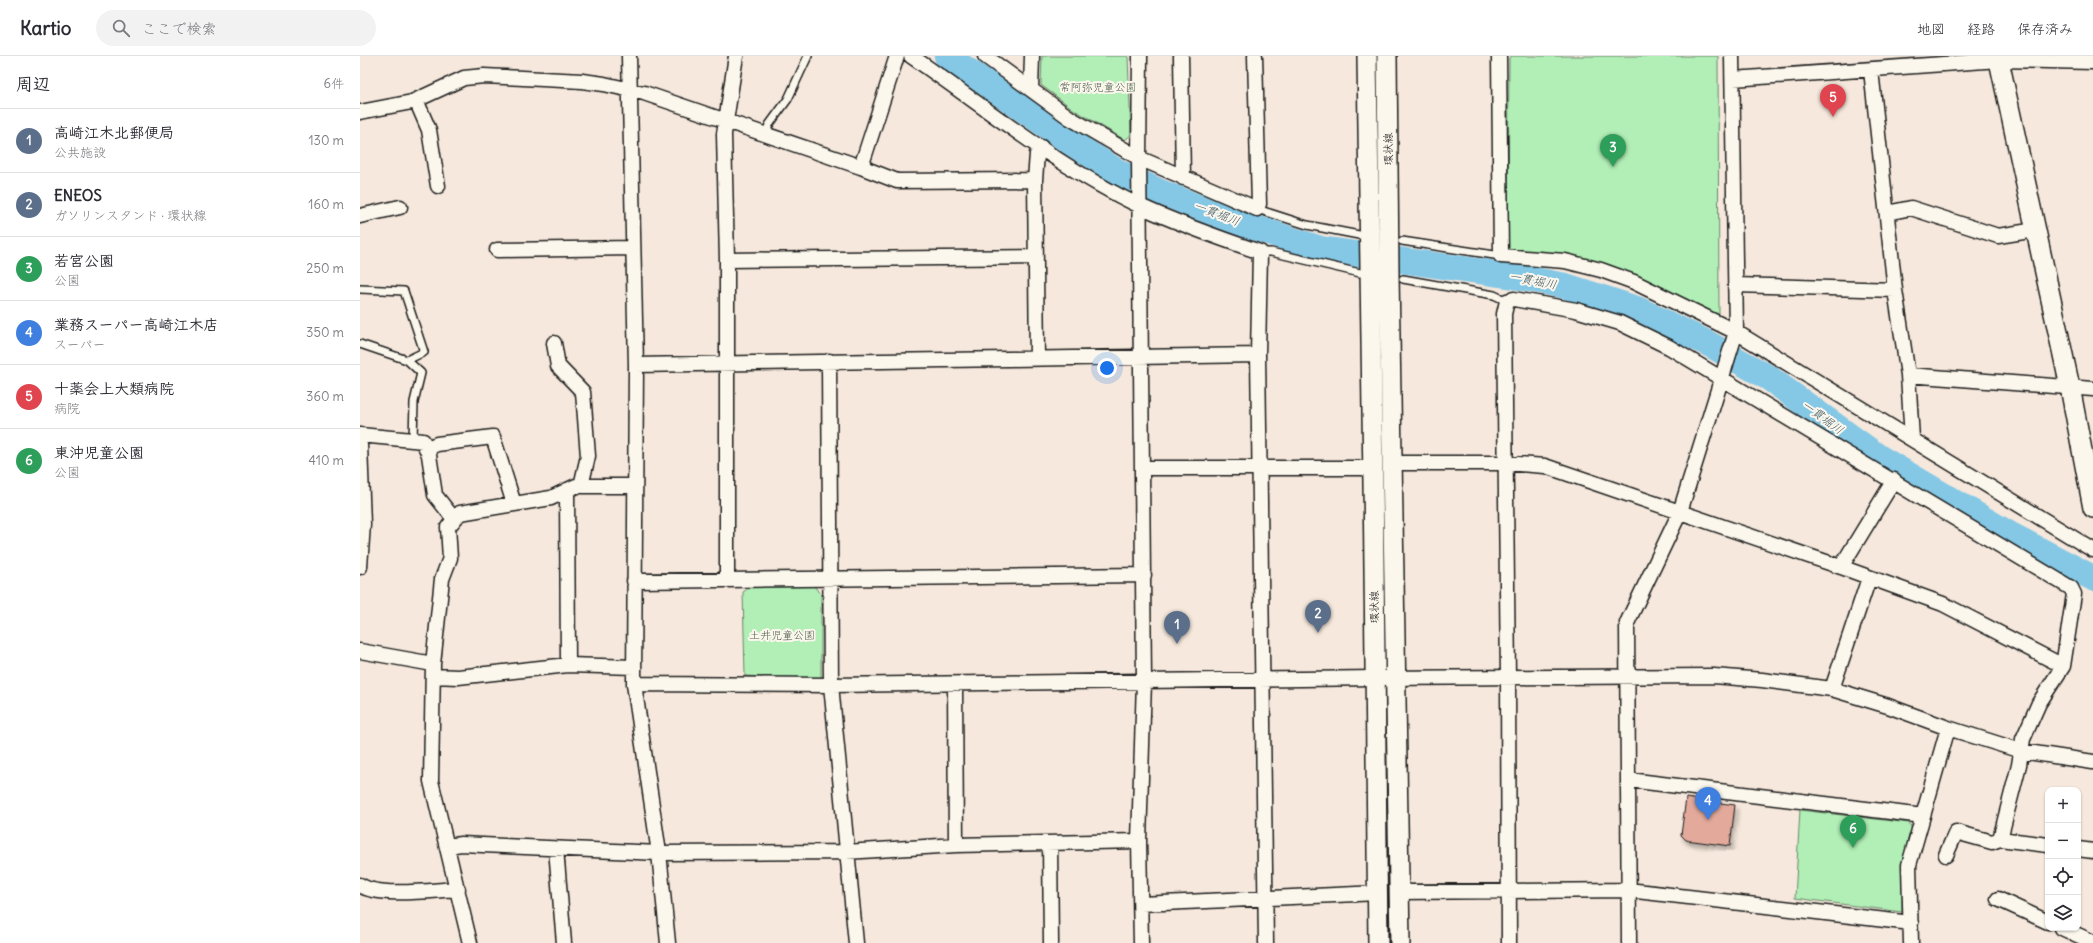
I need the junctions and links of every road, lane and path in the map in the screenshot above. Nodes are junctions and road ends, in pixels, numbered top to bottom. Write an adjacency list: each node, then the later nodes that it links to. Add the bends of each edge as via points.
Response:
1 (629, 56): 20 (street)
2 (736, 56): 23 (street)
3 (808, 56): 24 (lane, via 788,99 769,125)
4 (897, 56): 27 (street)
5 (911, 56): 25 (street)
6 (985, 56): 19 (street)
7 (1032, 56): 19 (street)
8 (1140, 56): 26 (street)
9 (1181, 56): 28 (street)
10 (1255, 56): 33 (street, via 1259,204)
11 (1366, 56): 37 (street, 環状線)
12 (1387, 56): 38 (street, 環状線)
13 (1499, 56): 42 (street)
14 (1732, 56): 18 (street)
15 (1998, 58): 16 (street); 17 (street); 36 (street)
16 (2093, 62)
17 (1871, 70): 18 (street); 34 (street)
18 (1733, 80): 47 (street)
19 (1031, 89): 26 (street, via 1070,118)
20 (631, 90): 21 (street, via 582,81 484,76 464,78); 23 (street); 39 (street)
21 (416, 100): 22 (street); 30 (street, via 430,130)
22 (360, 112)
23 (725, 122): 24 (street); 44 (street)
24 (765, 135): 27 (street)
25 (1041, 147): 29 (street, via 1037,154); 31 (street, via 1085,176)
26 (1138, 158): 28 (street); 31 (street)
27 (861, 167): 29 (street, via 897,181)
28 (1183, 178): 33 (street)
29 (1035, 180): 43 (street)
30 (438, 186)
31 (1140, 205): 41 (street, via 1221,239); 55 (street)
32 (400, 207): 35 (street)
33 (1257, 209): 37 (lane, via 1307,225)
34 (1887, 213): 36 (street, via 1911,208 1998,236); 49 (street)
35 (360, 216)
36 (2036, 230): 63 (street)
37 (1364, 237): 45 (street, 環状線)
38 (1395, 242): 42 (lane); 46 (street, 環状線)
39 (634, 248): 40 (street); 60 (street)
40 (498, 250)
41 (1260, 252): 45 (lane, via 1271,252); 54 (street)
42 (1501, 256): 51 (street, via 1565,261 1601,270 1634,282)
43 (1036, 257): 44 (street); 56 (street)
44 (727, 260): 59 (street)
45 (1365, 272): 71 (street, 環状線)
46 (1396, 277): 50 (lane, via 1494,295); 71 (street, 環状線)
47 (1736, 284): 49 (street); 51 (street)
48 (360, 289): 57 (lane, via 404,291 424,352)
49 (1895, 290): 61 (street)
50 (1508, 301): 62 (street, via 1576,310 1620,323); 70 (street, via 1504,314)
51 (1736, 332): 62 (street); 67 (street)
52 (554, 343): 76 (street, via 558,366 583,392 588,456)
53 (360, 344): 57 (lane)
54 (1258, 355): 55 (street); 73 (street)
55 (1142, 357): 56 (street); 72 (street)
56 (1037, 359): 58 (street)
57 (407, 360): 66 (lane, via 421,373 414,402)
58 (829, 361): 59 (street); 87 (street)
59 (728, 362): 60 (street); 89 (street)
60 (636, 365): 77 (street)
61 (1908, 375): 63 (street); 67 (street)
62 (1722, 377): 75 (street); 81 (street)
63 (2070, 387): 64 (street); 74 (street)
64 (2093, 389)
65 (360, 435): 66 (street)
66 (413, 439): 69 (street, via 423,441)
67 (1912, 439): 83 (street)
68 (360, 445): 85 (street, via 363,524)
69 (428, 448): 79 (street, via 437,444 493,437); 82 (street, via 435,495)
70 (1505, 463): 71 (street); 81 (street, via 1545,466); 96 (street)
71 (1383, 466): 73 (street); 98 (street, 環状線); 99 (street, 環状線)
72 (1143, 468): 73 (street); 86 (street)
73 (1259, 468): 100 (street)
74 (2090, 479): 80 (street)
75 (1894, 480): 84 (street); 93 (street, via 2071,588 2074,594)
76 (581, 486): 77 (street); 78 (street)
77 (634, 486): 90 (street)
78 (567, 490): 79 (street, via 551,498); 92 (street)
79 (514, 504): 82 (street, via 460,513)
80 (2093, 508)
81 (1680, 512): 84 (street); 97 (street, via 1627,623)
82 (454, 519): 95 (street, via 448,527 450,558 442,579)
83 (2093, 550)
84 (1841, 566): 88 (street)
85 (360, 567)
86 (1144, 575): 87 (street); 101 (street)
87 (832, 578): 89 (street); 104 (street)
88 (1869, 578): 93 (street, via 1943,604); 105 (street)
89 (727, 579): 90 (street)
90 (634, 581): 94 (street)
91 (360, 652): 95 (street)
92 (568, 665): 94 (street); 95 (street, via 458,677)
93 (2063, 666): 107 (street, via 2039,703 2023,739)
94 (634, 667): 102 (street)
95 (433, 670): 116 (street, via 431,781)
96 (1508, 677): 97 (street); 99 (street); 127 (street)
97 (1626, 677): 105 (street, via 1714,676); 109 (street)
98 (1374, 678): 99 (street); 100 (street); 128 (street, 環状線)
99 (1397, 678): 126 (street, 環状線)
100 (1262, 679): 101 (street); 129 (street)
101 (1144, 681): 103 (street); 112 (street)
102 (634, 684): 104 (street); 120 (street)
103 (955, 684): 104 (street); 114 (street)
104 (832, 685): 121 (street)
105 (1832, 690): 106 (street, via 1888,706)
106 (1948, 728): 107 (street); 110 (street)
107 (2021, 751): 108 (street); 111 (street)
108 (2093, 762)
109 (1629, 780): 110 (street); 125 (street)
110 (1923, 816): 133 (street, via 1909,865)
111 (2000, 839): 115 (street); 122 (street, via 1992,842 1956,832)
112 (1139, 841): 113 (street); 131 (street)
113 (1050, 843): 114 (street); 140 (street)
114 (956, 845): 121 (street)
115 (2045, 845)
116 (448, 846): 117 (street, via 461,844); 124 (street)
117 (556, 849): 120 (street); 137 (street)
118 (2081, 849): 119 (street)
119 (2093, 851)
120 (659, 852): 121 (street); 138 (street)
121 (846, 852): 139 (street)
122 (1946, 855)
123 (360, 885): 124 (street, via 366,889 384,892)
124 (458, 889): 136 (street)
125 (1628, 890): 127 (street); 133 (street); 146 (street)
126 (1400, 892): 127 (street); 144 (street, 環状線)
127 (1508, 892): 145 (street)
128 (1378, 893): 129 (street); 143 (street, 環状線)
129 (1265, 899): 131 (street); 142 (street)
130 (1998, 899): 132 (street)
131 (1141, 904): 141 (street)
132 (2045, 921)
133 (1911, 923): 147 (street)
134 (2069, 931): 135 (street)
135 (2093, 942)
136 (470, 943)
137 (564, 943)
138 (668, 943)
139 (856, 943)
140 (1050, 943)
141 (1141, 943)
142 (1266, 943)
143 (1378, 943)
144 (1400, 943)
145 (1509, 943)
146 (1629, 943)
147 (1912, 943)

